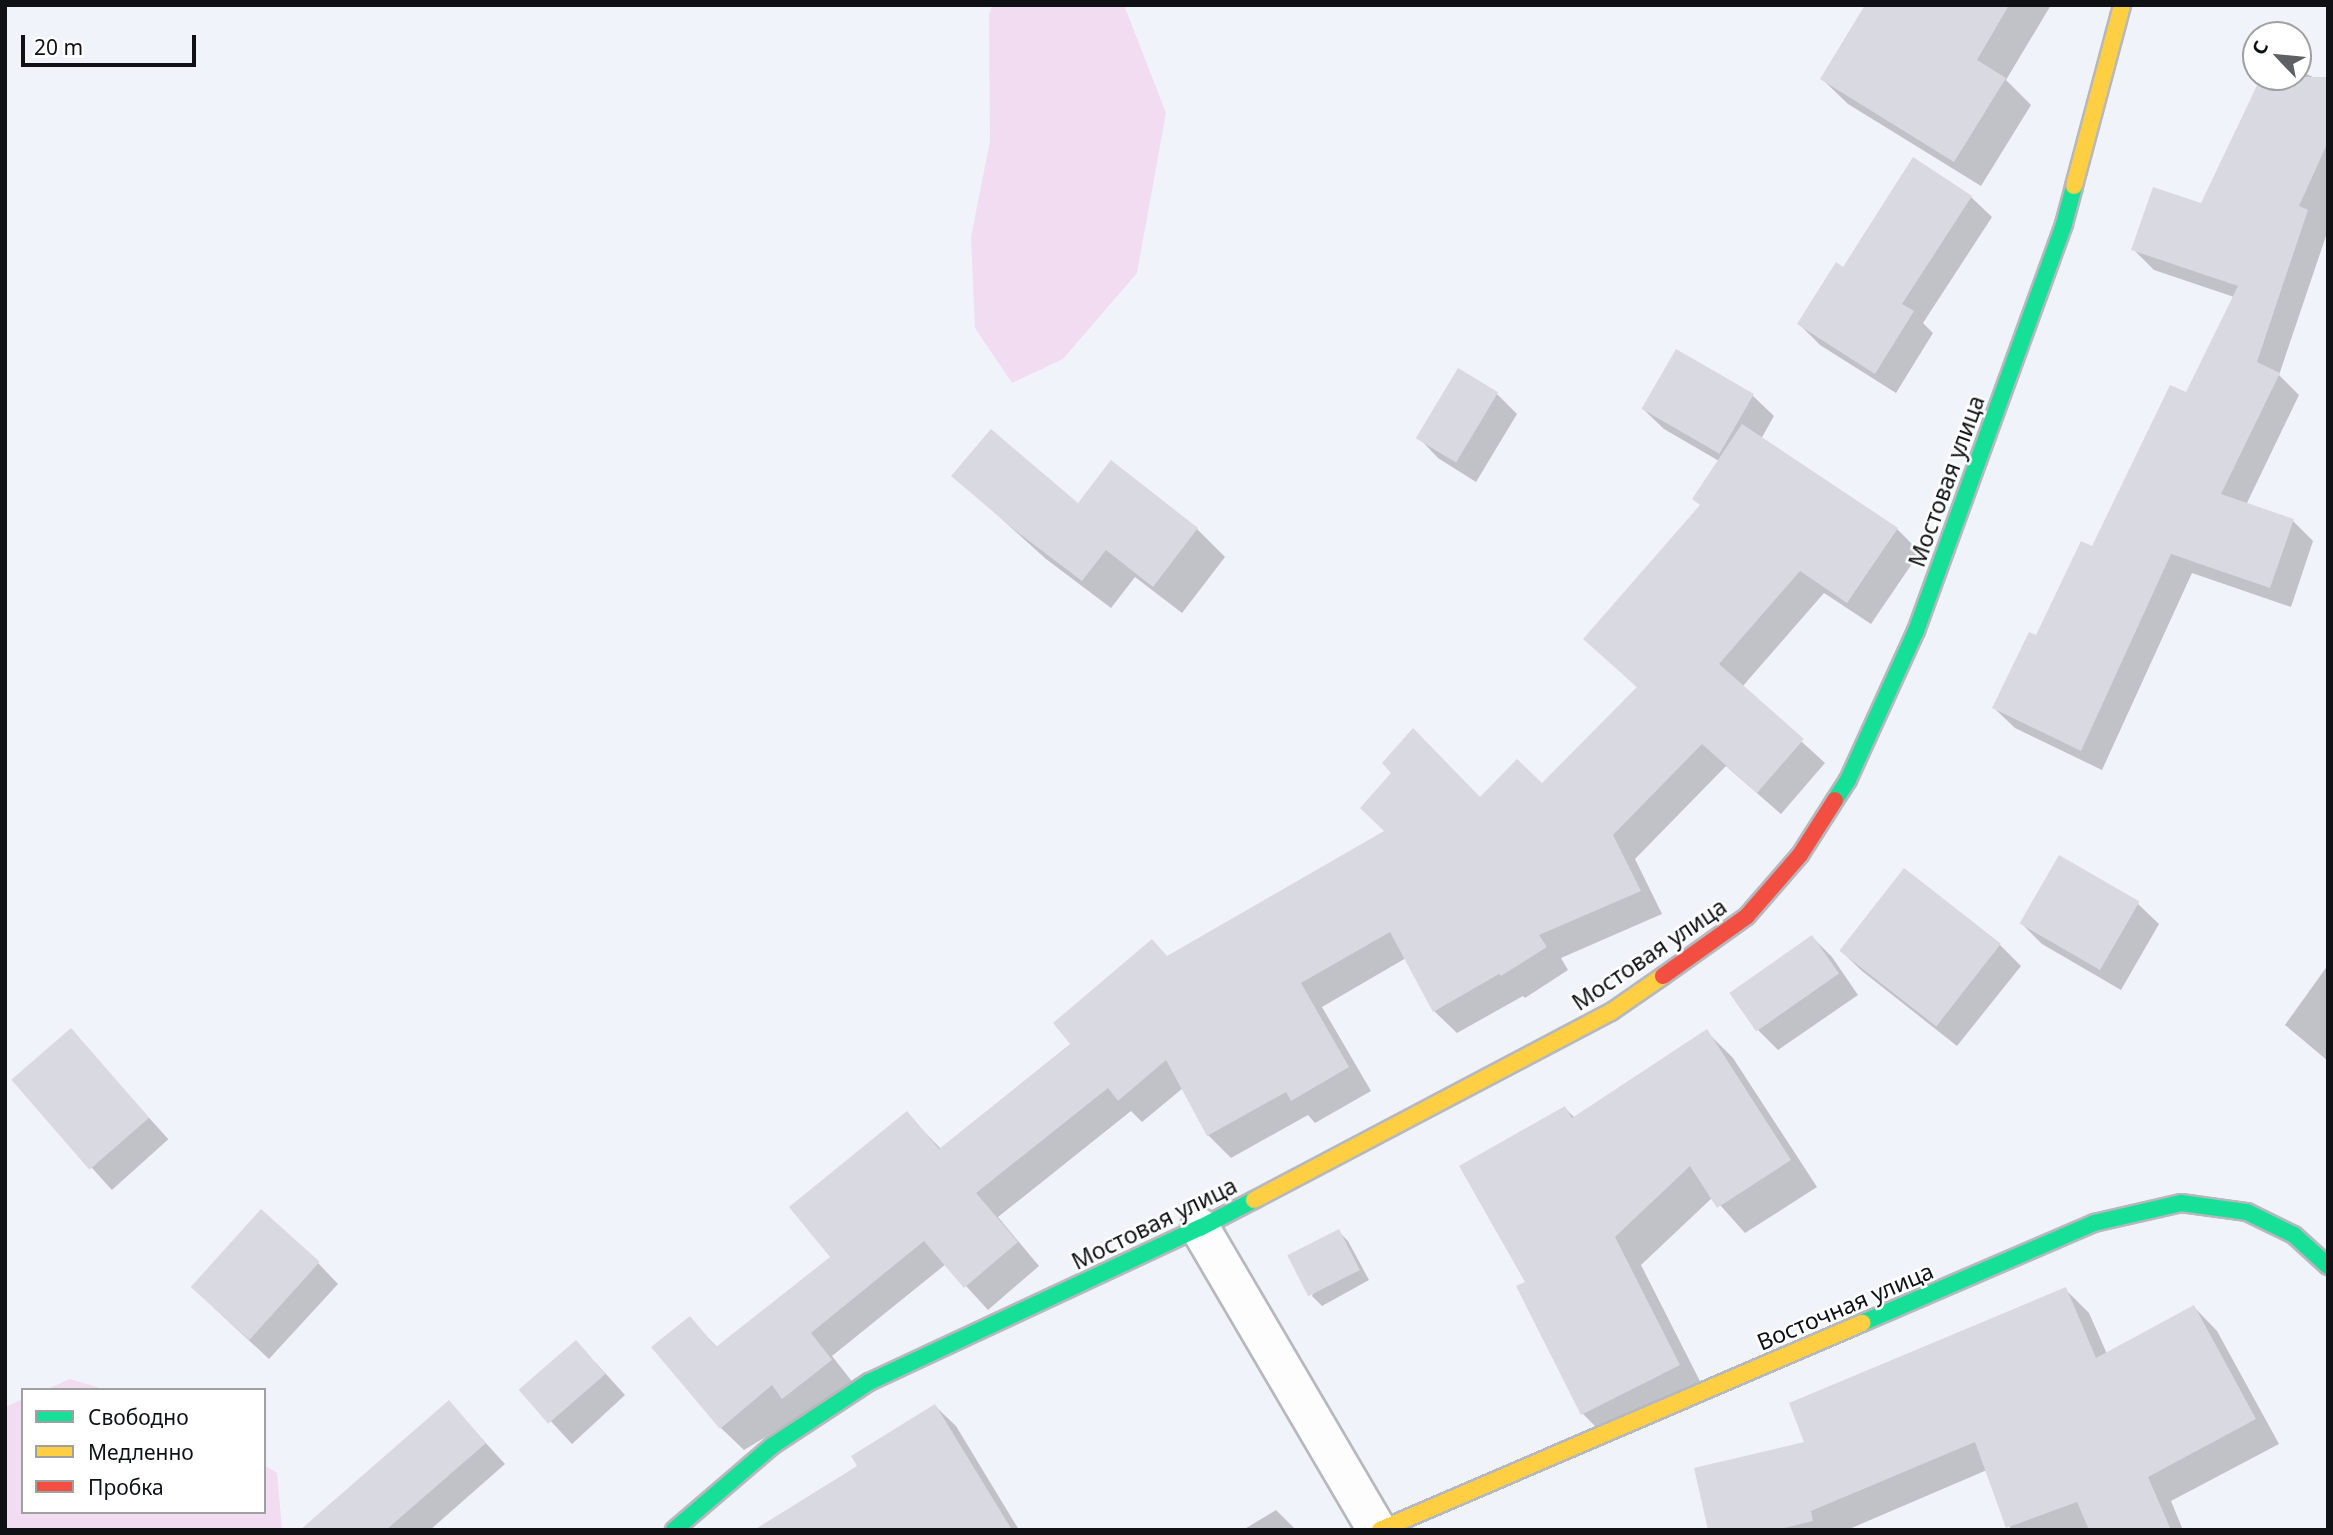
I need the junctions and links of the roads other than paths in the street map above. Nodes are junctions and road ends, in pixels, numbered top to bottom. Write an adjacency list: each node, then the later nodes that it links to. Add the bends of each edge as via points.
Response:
1 (2122, 5): 2 (street, Мостовая улица, via 2064,224 1916,631 1848,780 1800,855 1746,916 1611,1012)
2 (1200, 1228): 4 (street, Мостовая улица, via 869,1382 772,1446); 5 (street)
3 (2328, 1266): 5 (street, Восточная улица, via 2294,1235 2247,1212 2181,1203 2094,1223)
4 (674, 1530)
5 (1378, 1530)

